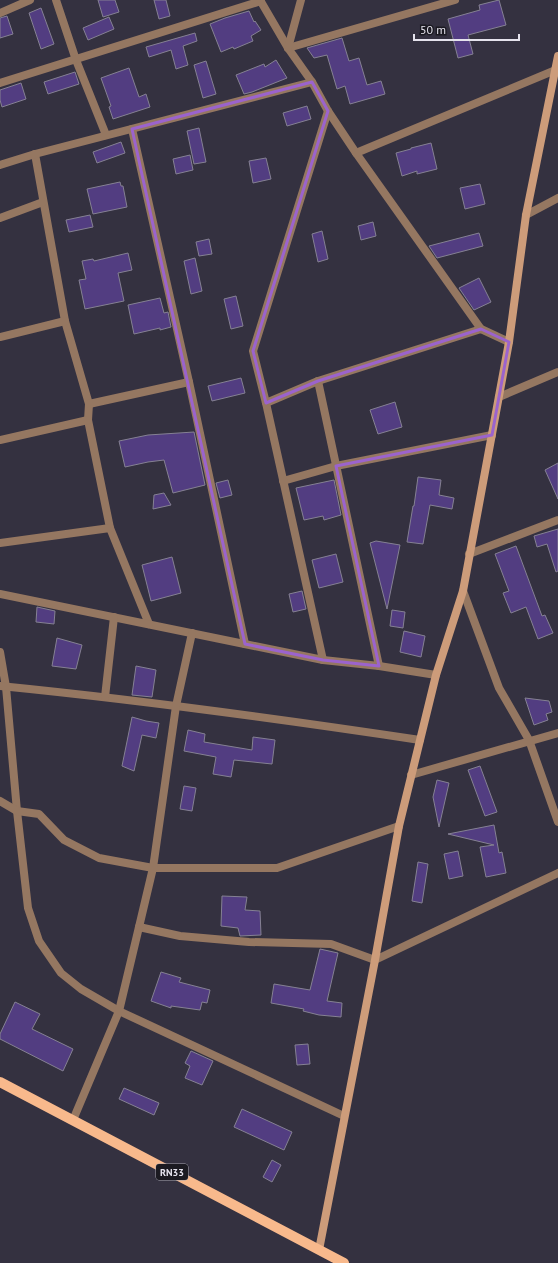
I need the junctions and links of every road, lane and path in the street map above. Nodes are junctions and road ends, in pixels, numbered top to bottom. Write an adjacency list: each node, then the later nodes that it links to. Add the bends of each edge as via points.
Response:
1 (30, 0): 6 (street)
2 (56, 0): 9 (street)
3 (301, 0): 7 (street)
4 (455, 0): 7 (street)
5 (261, 1): 7 (street); 9 (street)
6 (0, 13)
7 (288, 48): 11 (street)
8 (558, 56): 10 (street)
9 (76, 60): 12 (street); 15 (street)
10 (556, 70): 16 (street); 21 (street)
11 (312, 82): 13 (street); 14 (street)
12 (0, 83)
13 (328, 111): 16 (street); 31 (street, via 253,351)
14 (132, 129): 15 (street); 29 (street)
15 (106, 135): 17 (street)
16 (356, 153): 24 (street)
17 (35, 154): 18 (street); 20 (street)
18 (0, 165)
19 (558, 198): 21 (street)
20 (43, 202): 22 (street); 23 (street)
21 (526, 215): 26 (street)
22 (0, 218)
23 (65, 321): 25 (street); 32 (street)
24 (481, 330): 26 (street); 28 (street)
25 (0, 337)
26 (509, 342): 30 (street)
27 (558, 372): 30 (street)
28 (318, 381): 31 (street); 36 (street)
29 (189, 382): 32 (street); 47 (street)
30 (499, 397): 34 (street)
31 (266, 403): 37 (street)
32 (89, 404): 33 (street)
33 (88, 420): 35 (street); 39 (street)
34 (492, 435): 36 (street); 41 (street)
35 (0, 440)
36 (336, 466): 37 (street); 50 (street)
37 (283, 481): 49 (street)
38 (558, 520): 41 (street)
39 (110, 528): 40 (street); 45 (street)
40 (0, 544)
41 (469, 554): 42 (street)
42 (463, 591): 51 (street); 57 (street, via 499,688)
43 (0, 594): 44 (street)
44 (114, 617): 45 (street); 53 (street)
45 (149, 624): 46 (street)
46 (192, 633): 47 (street); 54 (street)
47 (246, 644): 49 (street)
48 (0, 652): 52 (street)
49 (323, 660): 50 (street)
50 (379, 666): 51 (street)
51 (436, 675): 56 (street)
52 (3, 686): 53 (street); 60 (street)
53 (105, 697): 54 (street)
54 (176, 706): 56 (street); 63 (street)
55 (558, 733): 57 (street)
56 (420, 740): 58 (street)
57 (529, 740): 58 (street); 61 (street)
58 (411, 775): 62 (street)
59 (0, 801): 60 (street)
60 (17, 811): 63 (street, via 40,814 64,840 98,858); 67 (street, via 28,908 39,941 61,972 81,989)
61 (558, 822)
62 (399, 826): 63 (street, via 277,868); 66 (street)
63 (153, 868): 65 (street)
64 (558, 874): 66 (street)
65 (140, 927): 66 (street, via 180,936 249,942 331,944); 67 (street)
66 (375, 960): 69 (street)
67 (119, 1011): 69 (street); 70 (street)
68 (0, 1082): 70 (main road, RN33)
69 (344, 1116): 71 (street)
70 (73, 1120): 71 (main road, RN33)
71 (319, 1250): 72 (main road, RN33)
72 (344, 1263)

